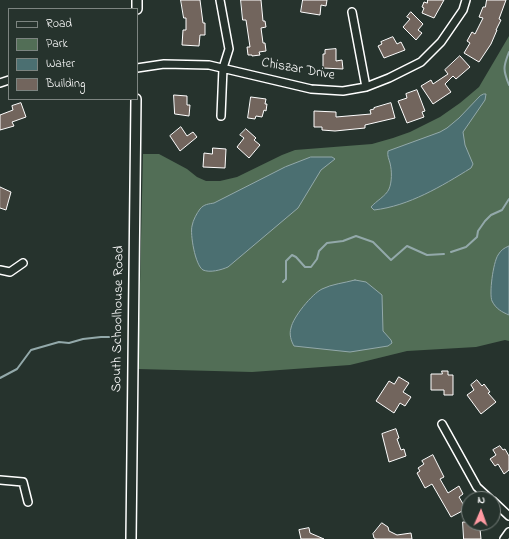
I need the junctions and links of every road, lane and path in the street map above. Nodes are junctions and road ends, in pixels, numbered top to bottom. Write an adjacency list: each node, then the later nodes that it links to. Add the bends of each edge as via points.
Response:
1 (220, 0): 5 (street, via 229,49)
2 (466, 0): 6 (street, Chiszar Drive, via 463,10 441,42 422,62)
3 (352, 12): 6 (street)
4 (138, 68): 5 (street, Chiszar Drive, via 164,64 209,65)
5 (223, 68): 6 (street, Chiszar Drive, via 311,89 343,91); 8 (street)
6 (366, 87)
7 (136, 100): 18 (street, South Schoolhouse Road)
8 (221, 116)
9 (23, 263): 10 (street, via 10,272)
10 (0, 270)
11 (442, 424): 13 (street)
12 (0, 480): 14 (street, via 23,482)
13 (481, 491)
14 (28, 502)
15 (501, 508): 16 (street)
16 (509, 516)
17 (509, 532): 19 (street)
18 (131, 539)
19 (504, 539)

